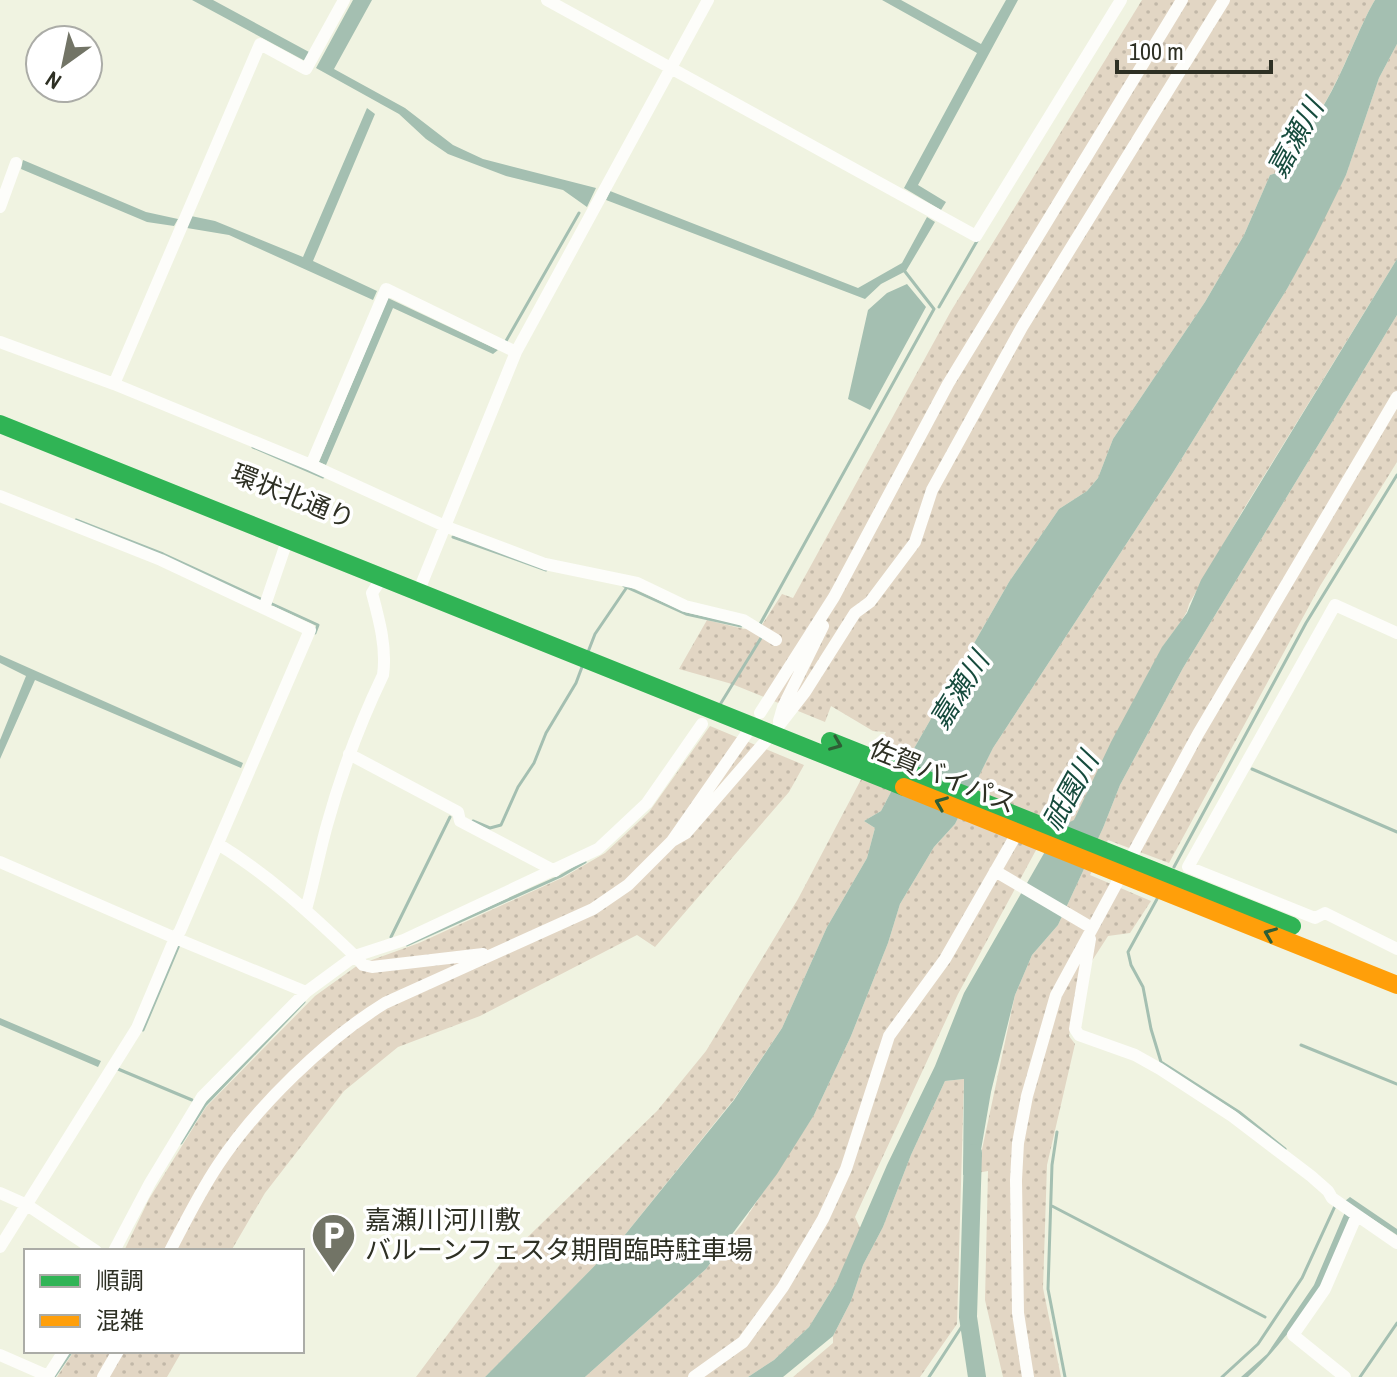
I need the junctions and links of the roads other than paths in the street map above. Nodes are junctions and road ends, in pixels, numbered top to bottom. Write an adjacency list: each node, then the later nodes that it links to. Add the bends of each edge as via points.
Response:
1 (344, 0): 12 (street, via 306,69 260,44)
2 (547, 0): 7 (street)
3 (708, 0): 7 (street)
4 (1121, 0): 7 (street, via 976,236)
5 (1182, 0): 22 (street, via 948,384)
6 (1224, 0): 29 (street, via 1022,327 932,490 915,542 870,602 855,613)
7 (671, 68): 11 (street)
8 (16, 163): 9 (street)
9 (0, 207)
10 (0, 342): 12 (street)
11 (516, 352): 16 (street, via 386,289); 18 (street)
12 (114, 384): 16 (street)
13 (1397, 397): 35 (street, via 1198,734)
14 (0, 409): 21 (highway, 環状北通り)
15 (0, 424): 19 (highway, 環状北通り)
16 (316, 467): 18 (street)
17 (0, 496): 23 (street)
18 (447, 527): 21 (street); 25 (street, via 545,564 637,583 685,606 743,620)
19 (288, 538): 20 (highway, 環状北通り); 23 (street)
20 (383, 576): 21 (highway, 環状北通り); 30 (street, via 372,593 385,665)
21 (422, 584): 26 (highway, 環状北通り)
22 (834, 597): 27 (street); 29 (street)
23 (266, 603): 33 (street, via 310,630)
24 (1397, 633): 41 (street, via 1335,605 1188,867 1315,918 1325,913)
25 (776, 640)
26 (562, 643): 27 (highway, 佐賀バイパス)
27 (755, 719): 31 (highway, 佐賀バイパス); 32 (street)
28 (702, 724): 36 (street, via 647,803 598,849)
29 (777, 728): 32 (street, via 686,833)
30 (349, 754): 36 (street); 38 (street)
31 (1021, 826): 35 (highway, 佐賀バイパス); 37 (street)
32 (672, 841): 42 (street, via 628,885 593,909)
33 (222, 847): 38 (street); 40 (street)
34 (0, 862): 40 (street)
35 (1126, 868): 39 (street); 43 (highway, 佐賀バイパス)
36 (555, 871): 44 (street)
37 (995, 871): 39 (street); 61 (street, via 945,959 889,1036 836,1193 783,1287 743,1342)
38 (306, 909): 44 (street)
39 (1092, 928): 50 (street, via 1075,1029 1079,1035 1135,1055 1232,1116); 62 (street, via 1052,1008 1018,1143 1018,1313)
40 (175, 938): 47 (street); 49 (street, via 137,1028)
41 (1397, 949)
42 (490, 956): 44 (street, via 372,967); 55 (street, via 385,1003 323,1050 261,1110 219,1163)
43 (1345, 956): 45 (highway, 佐賀バイパス); 46 (highway, 佐賀バイパス)
44 (359, 961): 47 (street)
45 (1397, 969)
46 (1397, 985)
47 (306, 992): 54 (street, via 202,1097)
48 (0, 1193): 49 (street)
49 (31, 1208): 52 (street); 53 (street)
50 (1356, 1217): 51 (street); 63 (street, via 1325,1289 1293,1335)
51 (1397, 1243)
52 (0, 1247)
53 (93, 1249)
54 (115, 1249)
55 (171, 1249)
56 (63, 1353): 59 (street)
57 (117, 1353): 60 (street)
58 (0, 1355): 59 (street)
59 (48, 1377)
60 (103, 1377)
61 (694, 1377)
62 (1028, 1377)
63 (1345, 1377)

